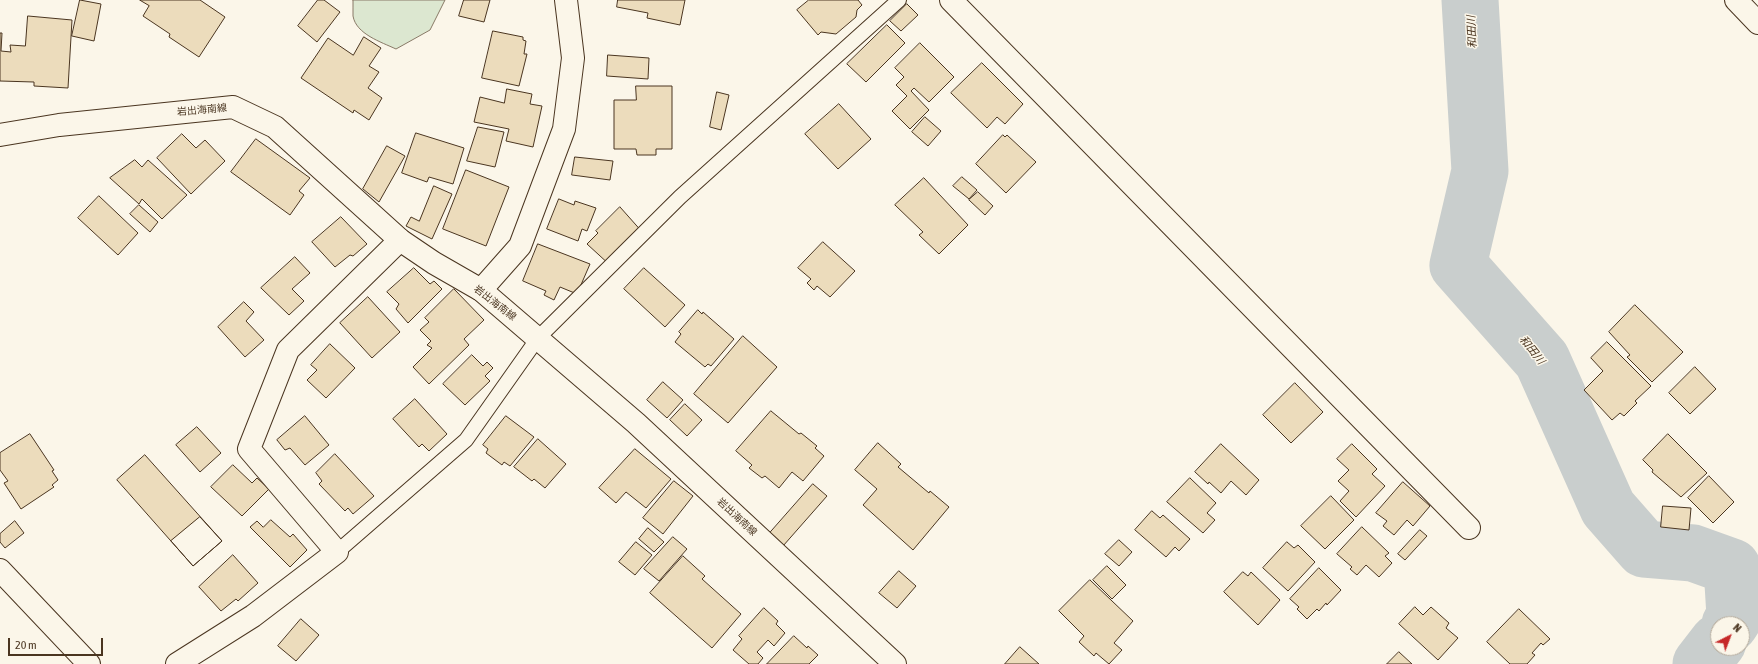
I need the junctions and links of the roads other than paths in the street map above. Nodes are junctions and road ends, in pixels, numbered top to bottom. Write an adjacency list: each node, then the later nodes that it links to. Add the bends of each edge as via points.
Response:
1 (566, 0): 8 (street, via 573,58 564,128 520,246)
2 (899, 0): 9 (lane, via 680,197)
3 (951, 0): 10 (street)
4 (1736, 0): 5 (street)
5 (1758, 23)
6 (0, 135): 7 (street, 岩出海南線, via 59,125 233,107 275,127)
7 (400, 240): 8 (street, 岩出海南線); 11 (street, via 288,350 249,449)
8 (481, 290): 9 (street, 岩出海南線)
9 (538, 338): 11 (lane, via 466,440); 15 (street, 岩出海南線, via 636,423)
10 (1469, 528)
11 (336, 552): 14 (street, via 253,616)
12 (0, 570): 13 (street)
13 (89, 664)
14 (177, 664)
15 (895, 664)

